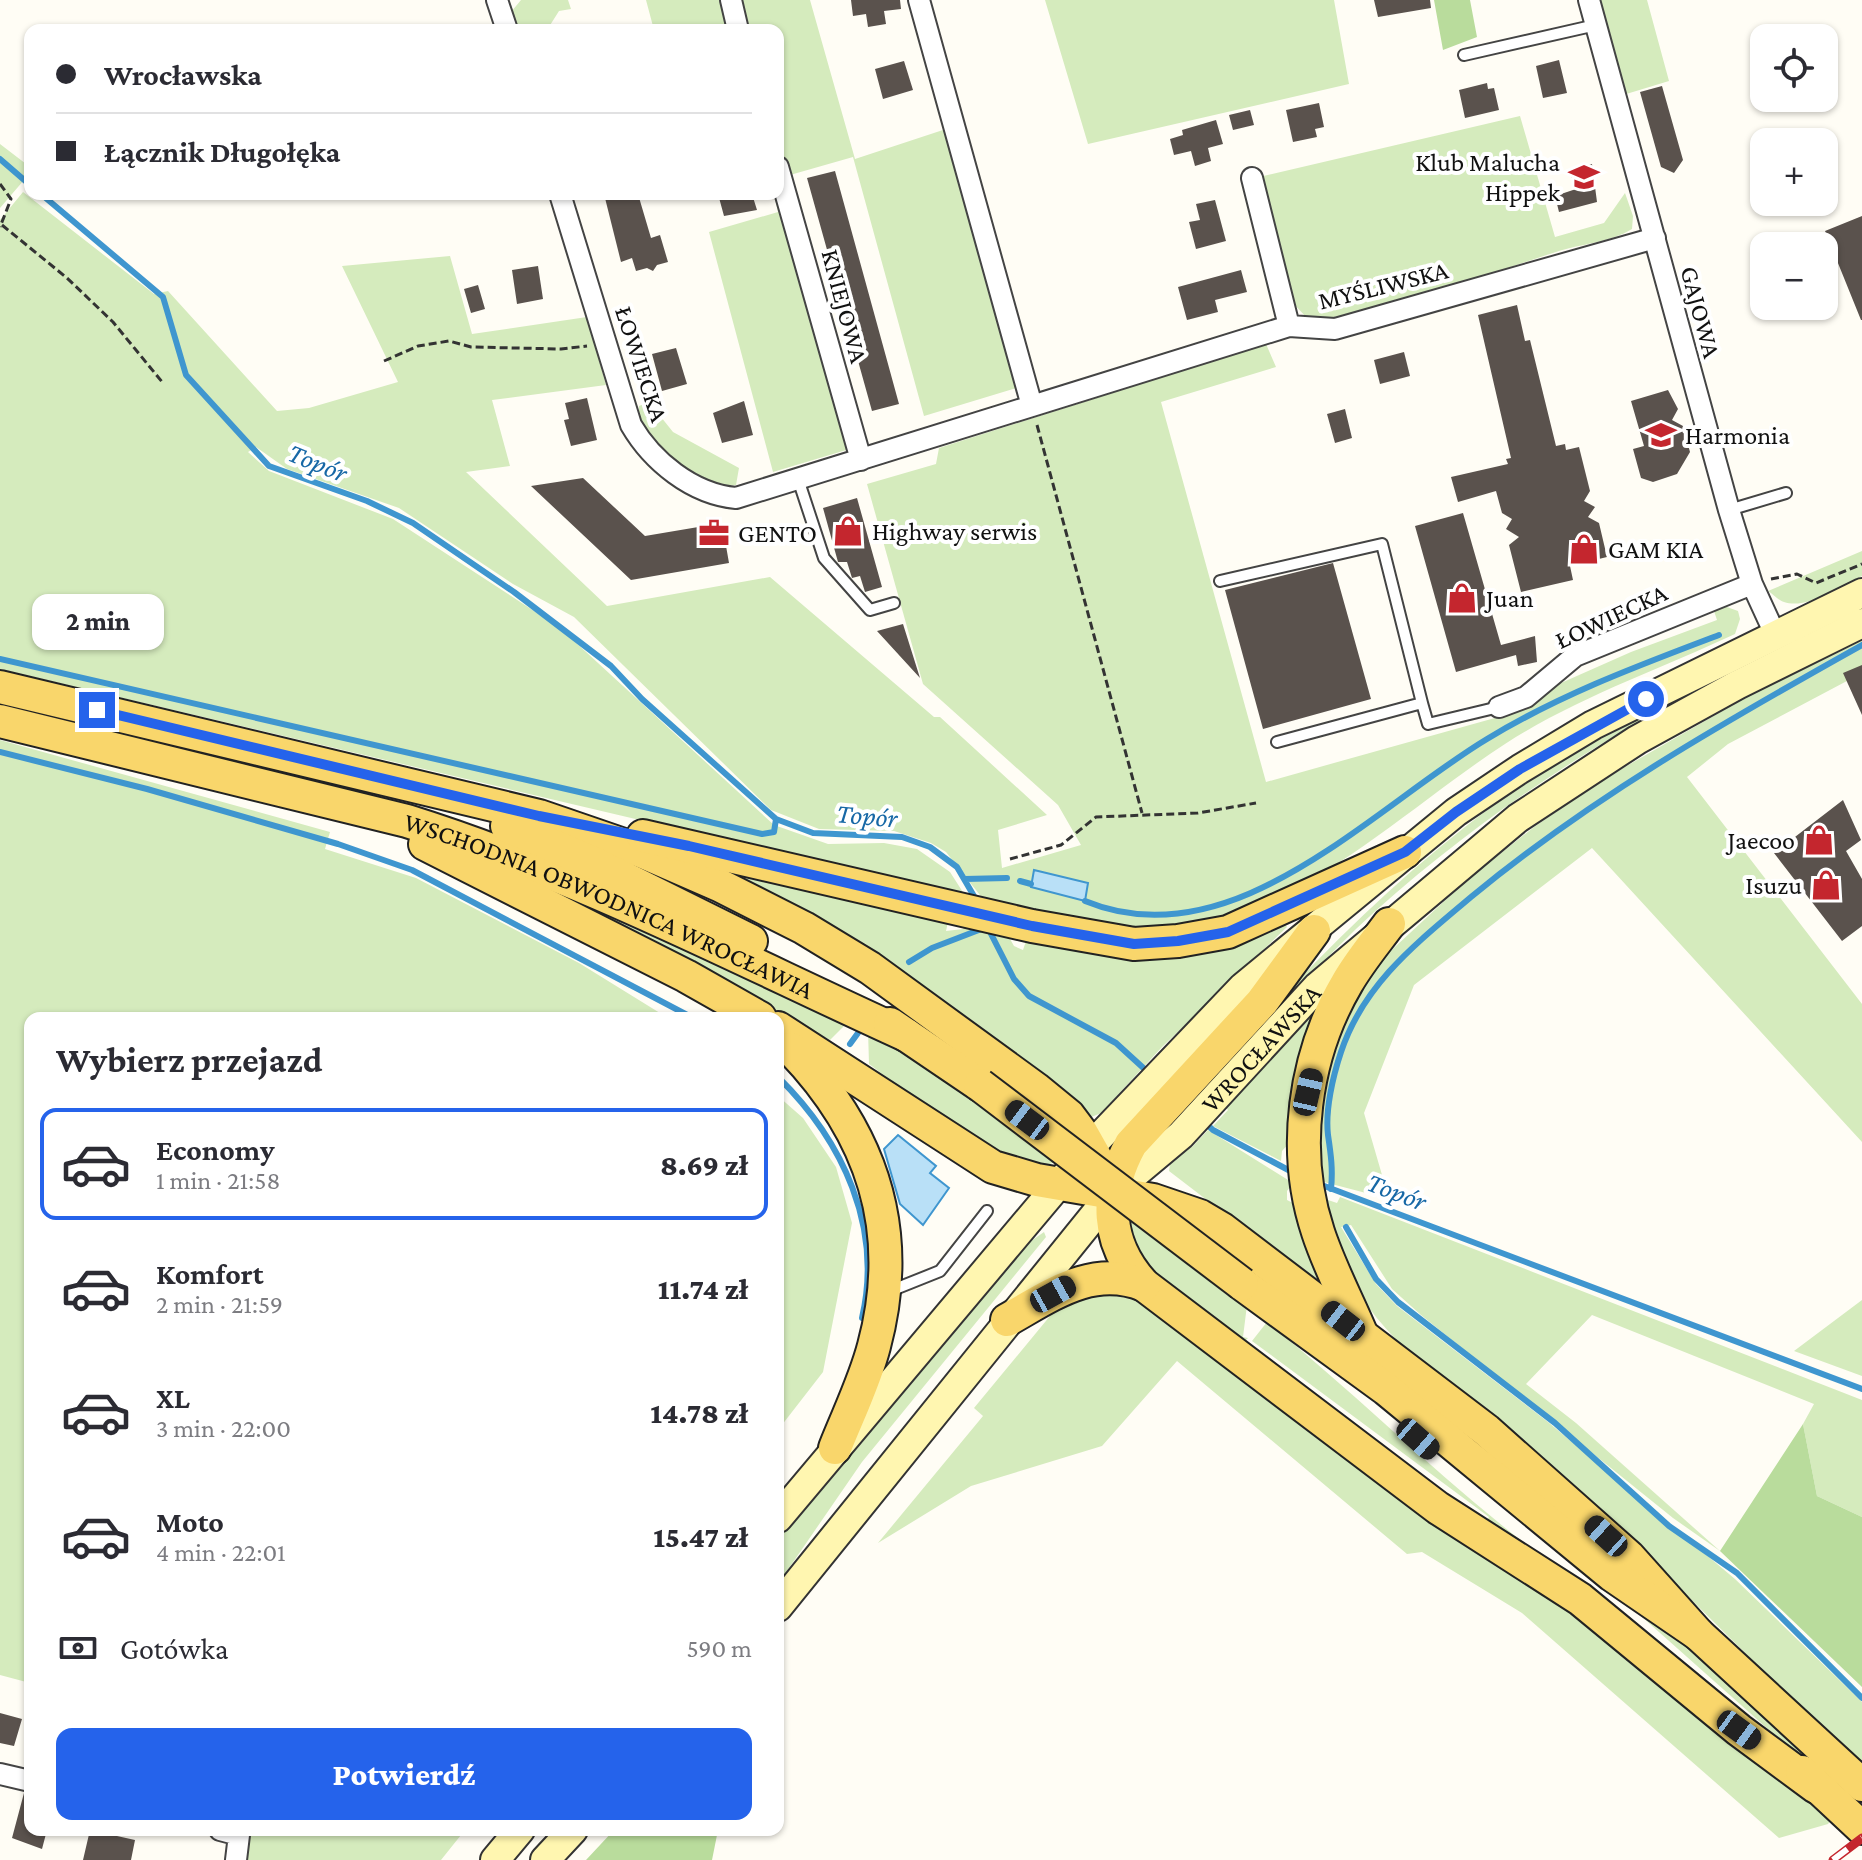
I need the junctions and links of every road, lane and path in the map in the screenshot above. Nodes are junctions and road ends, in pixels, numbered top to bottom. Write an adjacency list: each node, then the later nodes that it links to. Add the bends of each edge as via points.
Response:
1 (497, 0): 5 (street)
2 (731, 0): 6 (street)
3 (919, 0): 19 (street)
4 (1589, 0): 7 (street, GAJOWA)
5 (505, 24)
6 (737, 24)
7 (1596, 25): 8 (lane); 14 (street, GAJOWA)
8 (1464, 55)
9 (1252, 178): 15 (street)
10 (0, 184): 13 (path, via 11,199)
11 (784, 188): 20 (street, KNIEJOWA)
12 (562, 200): 16 (street, ŁOWIECKA)
13 (1, 226): 18 (path, via 113,322)
14 (1655, 238): 15 (street, MYŚLIWSKA, via 1335,329); 24 (street, GAJOWA)
15 (1289, 326): 19 (street, MYŚLIWSKA)
16 (607, 343): 17 (path, via 561,349 471,347 449,341 418,346); 23 (street, ŁOWIECKA, via 631,425 645,449 686,479)
17 (384, 361)
18 (163, 383)
19 (1032, 406): 20 (street, MYŚLIWSKA); 40 (path)
20 (861, 460): 21 (street, MYŚLIWSKA)
21 (798, 479): 23 (street, MYŚLIWSKA); 29 (lane, via 824,558 870,610)
22 (1786, 493): 24 (lane)
23 (736, 498)
24 (1729, 510): 27 (street, GAJOWA)
25 (1862, 564): 27 (path, via 1816,583 1797,574)
26 (1220, 581): 33 (lane, via 1382,544)
27 (1752, 584): 31 (street, GAJOWA); 34 (street, ŁOWIECKA, via 1575,656 1526,697)
28 (1862, 593): 31 (main road)
29 (894, 603)
30 (1862, 623): 44 (main road, WROCŁAWSKA, via 1637,740 1518,818)
31 (1775, 634): 42 (main road, via 1593,725 1456,812)
32 (0, 687): 37 (main road)
33 (1422, 703): 34 (lane, via 1428,724); 36 (lane)
34 (1499, 707)
35 (0, 721): 38 (main road)
36 (1277, 742)
37 (384, 780): 41 (main road); 48 (main road, WSCHODNIA OBWODNICA WROCŁAWIA, via 521,832 684,906 816,976)
38 (306, 798): 46 (main road, via 470,865); 48 (main road, WSCHODNIA OBWODNICA WROCŁAWIA, via 407,821 531,863)
39 (1256, 803): 40 (path, via 1198,813)
40 (1142, 813): 43 (path, via 1096,817 1061,845)
41 (539, 816): 42 (main road, via 1134,944 1228,932); 52 (main road, via 681,867 837,947 1036,1089 1069,1116)
42 (1405, 852): 45 (main road)
43 (1010, 859)
44 (1389, 924): 50 (main road, WROCŁAWSKA, via 1317,987); 60 (main road, via 1346,983 1308,1092 1306,1177 1318,1232)
45 (1314, 931): 50 (main road, via 1262,1002)
46 (749, 1012)
47 (784, 1032): 53 (main road, via 993,1167)
48 (906, 1035): 58 (main road, WSCHODNIA OBWODNICA WROCŁAWIA, bridge)
49 (784, 1041): 57 (main road, via 823,1082 858,1137 880,1202)
50 (1193, 1077): 51 (main road)
51 (1157, 1117): 52 (main road); 54 (main road, via 1131,1144)
52 (1090, 1147): 53 (main road); 54 (main road)
53 (1059, 1183): 54 (main road); 61 (main road)
54 (1114, 1191): 56 (main road, via 1114,1235 1129,1269); 59 (main road); 60 (main road, via 1211,1223)
55 (987, 1211): 57 (lane, via 940,1271)
56 (1144, 1285): 59 (main road, via 1117,1278 1076,1282); 68 (main road, via 1414,1491 1580,1599)
57 (884, 1293): 61 (main road, via 874,1348)
58 (1287, 1317): 64 (main road, WSCHODNIA OBWODNICA WROCŁAWIA, via 1386,1389 1612,1575); 68 (main road, WSCHODNIA OBWODNICA WROCŁAWIA, via 1375,1402 1749,1718)
59 (1007, 1320): 63 (main road)
60 (1362, 1335): 64 (main road, via 1560,1494 1629,1557)
61 (835, 1448): 62 (main road)
62 (784, 1511)
63 (784, 1600)
64 (1698, 1634): 67 (main road, WSCHODNIA OBWODNICA WROCŁAWIA)
65 (0, 1774): 66 (street)
66 (24, 1780)
67 (1862, 1785)
68 (1816, 1787): 69 (main road, WSCHODNIA OBWODNICA WROCŁAWIA)
69 (1855, 1822)
70 (231, 1836): 73 (street)
71 (515, 1836): 74 (main road)
72 (567, 1836): 75 (main road)
73 (236, 1860)
74 (495, 1860)
75 (545, 1860)

